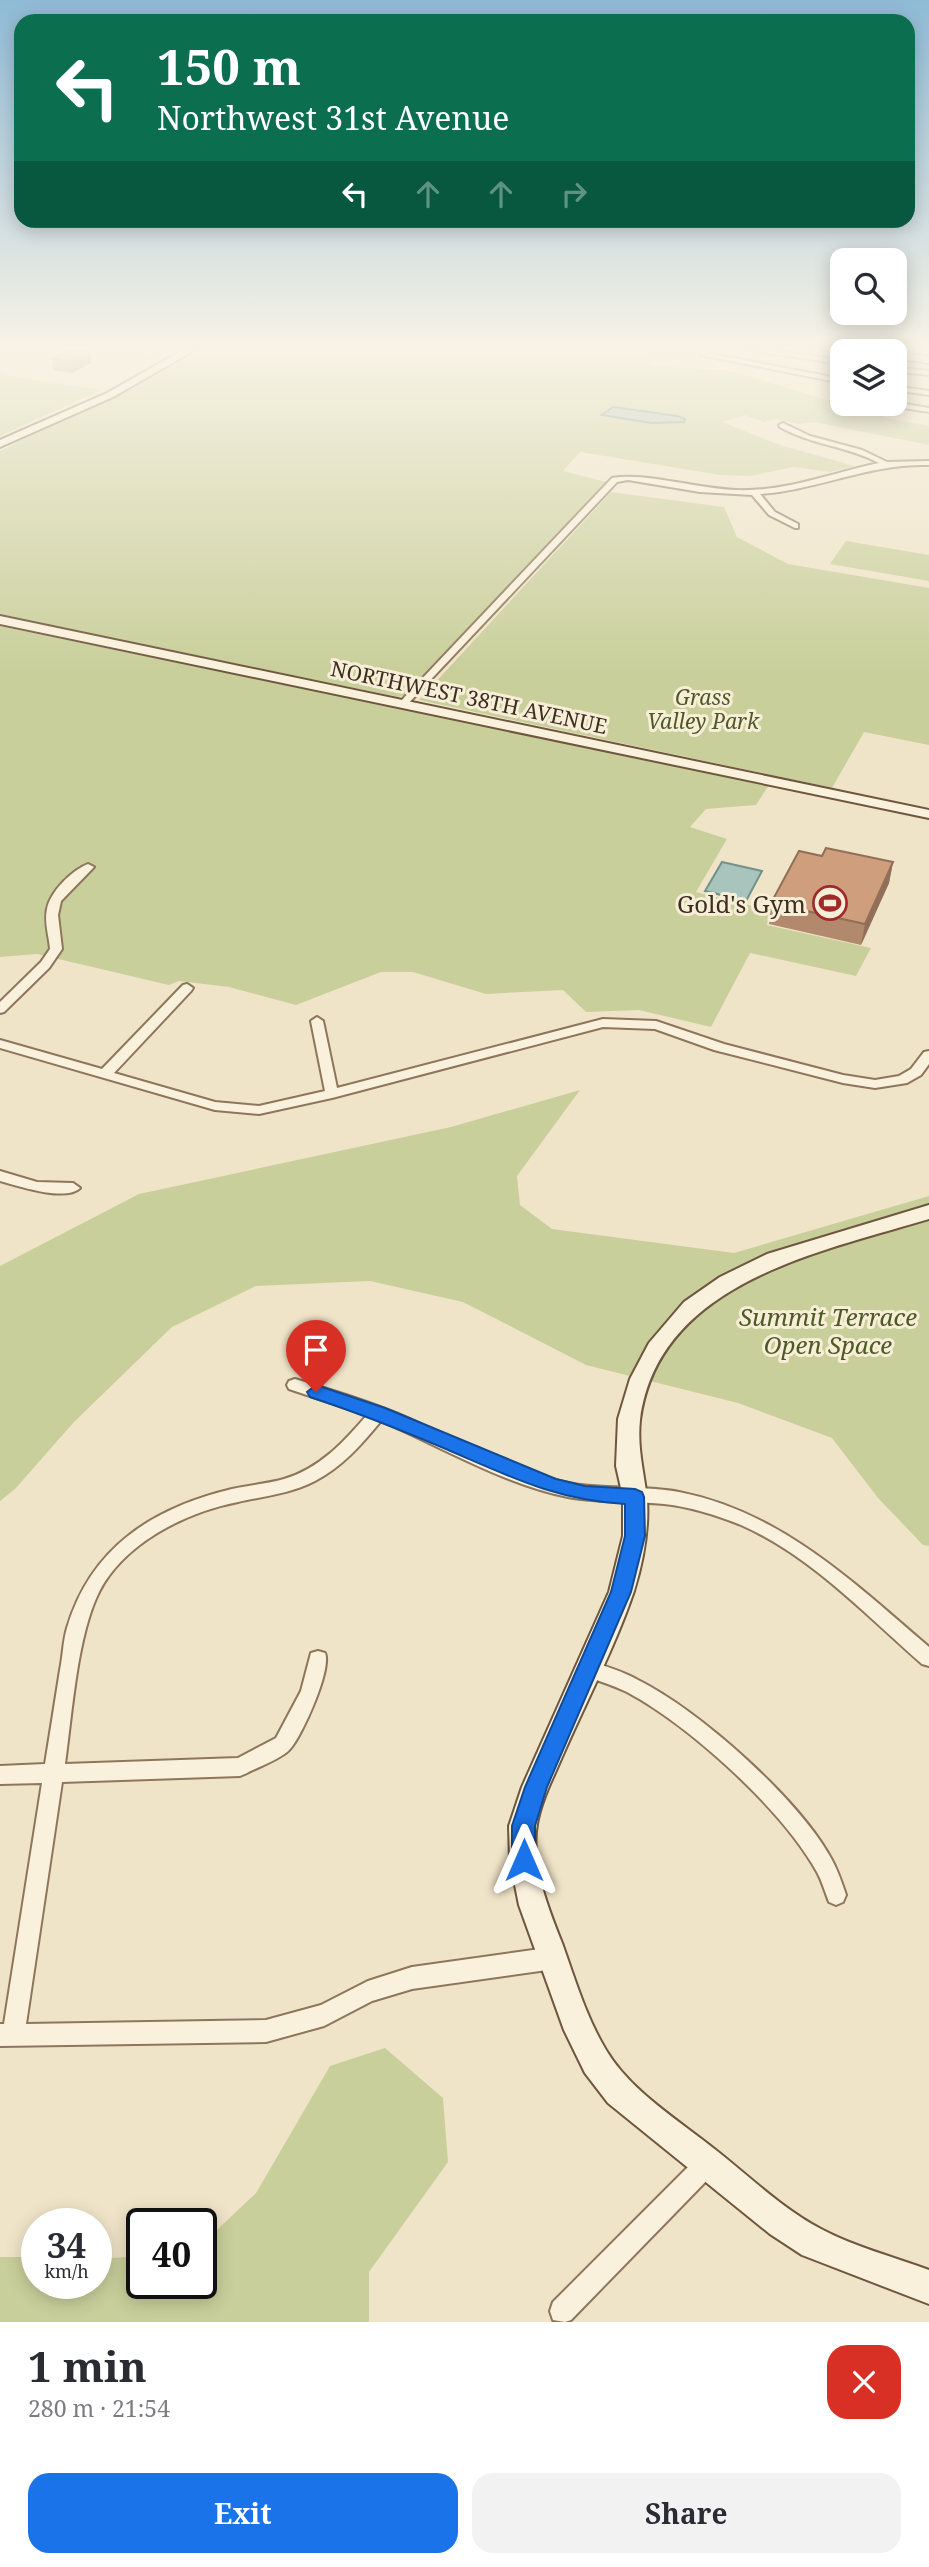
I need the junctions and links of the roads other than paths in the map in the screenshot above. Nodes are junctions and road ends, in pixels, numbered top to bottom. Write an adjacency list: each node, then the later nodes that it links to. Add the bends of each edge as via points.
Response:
1 (869, 454): 2 (street)
2 (884, 463): 3 (street); 4 (street)
3 (929, 463)
4 (755, 493): 5 (street, via 780,521); 7 (street, via 622,478 612,482)
5 (795, 526)
6 (0, 621): 7 (street, NORTHWEST 38TH AVENUE)
7 (402, 705): 8 (street, NORTHWEST 38TH AVENUE)
8 (929, 814)
9 (88, 867): 11 (street, via 54,904 56,949)
10 (187, 988): 15 (street)
11 (0, 1009)
12 (317, 1021): 16 (street)
13 (0, 1044): 15 (street)
14 (929, 1055): 16 (street, via 916,1072 902,1080 875,1084 719,1047 684,1032 629,1022 576,1028)
15 (104, 1075): 16 (street, via 215,1107 259,1110)
16 (332, 1094)
17 (0, 1176): 18 (street, via 37,1188)
18 (73, 1188)
19 (929, 1212): 22 (street, via 774,1259 727,1282 691,1307 657,1349 641,1379 629,1419 628,1466)
20 (295, 1385): 21 (street)
21 (378, 1413): 22 (street, via 553,1486 585,1494); 26 (street, via 342,1456 310,1476 277,1490 236,1495 192,1508 146,1531 109,1563 92,1587 76,1629)
22 (635, 1497): 23 (street, via 677,1499 727,1512 771,1531 803,1552); 25 (street, via 635,1536 621,1592)
23 (929, 1658)
24 (318, 1659): 26 (street, via 310,1693 283,1744 258,1760 240,1767)
25 (588, 1669): 28 (street, via 636,1688 678,1713 723,1752 799,1828 824,1865); 29 (street, via 523,1826 533,1905)
26 (53, 1772): 27 (street); 30 (street)
27 (0, 1774)
28 (836, 1895)
29 (554, 1958): 30 (street, via 412,1978 368,1992 324,2015 266,2031); 31 (street, via 596,2062 619,2092)
30 (6, 2035)
31 (707, 2164): 32 (street, via 781,2223 814,2243); 33 (street)
32 (929, 2287)
33 (562, 2311)

